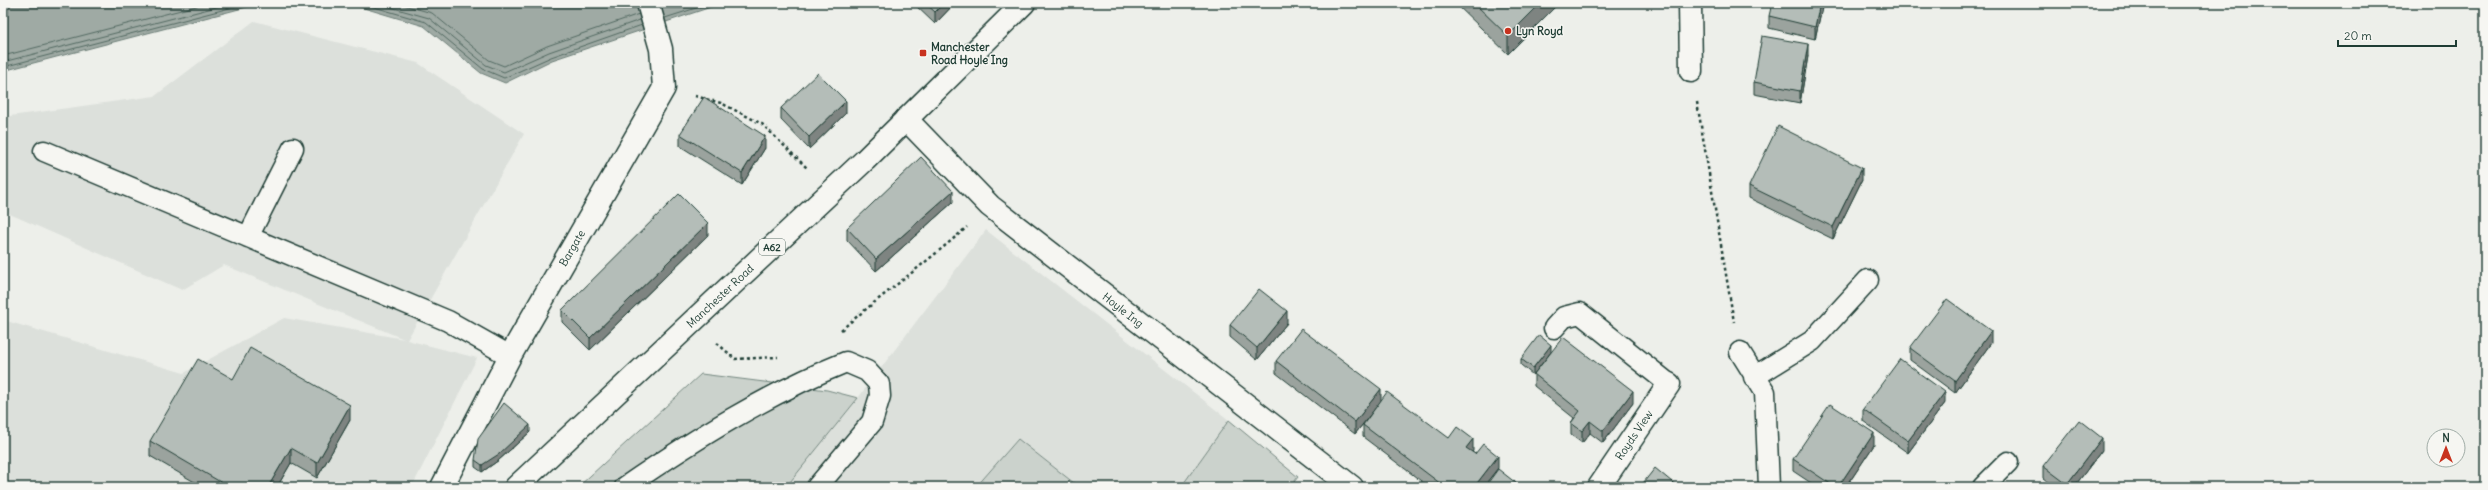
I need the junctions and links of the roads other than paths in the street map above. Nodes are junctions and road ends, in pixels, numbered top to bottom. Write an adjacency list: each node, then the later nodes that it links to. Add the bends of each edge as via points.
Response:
1 (648, 3): 12 (street, Bargate, via 661,49 664,88)
2 (1024, 3): 5 (street, Manchester Road / A62)
3 (1690, 3): 4 (street)
4 (1691, 71)
5 (906, 119): 17 (street, Manchester Road / A62); 20 (street, Hoyle Ing, via 990,206)
6 (293, 148): 8 (lane)
7 (44, 151): 8 (lane)
8 (248, 237): 12 (lane, via 448,321)
9 (1868, 280): 13 (lane, via 1812,341)
10 (1554, 328): 14 (lane, via 1564,317 1580,313)
11 (1740, 352): 13 (lane)
12 (510, 356): 16 (street, Bargate)
13 (1754, 377): 22 (lane, via 1764,392)
14 (1669, 384): 21 (street, Royds View)
15 (2008, 462): 23 (lane)
16 (442, 487)
17 (516, 487)
18 (624, 487): 19 (lane, via 702,434 813,375 846,362 867,371 879,384 880,396 872,422)
19 (817, 487)
20 (1352, 487)
21 (1599, 487)
22 (1769, 487)
23 (1983, 487)

